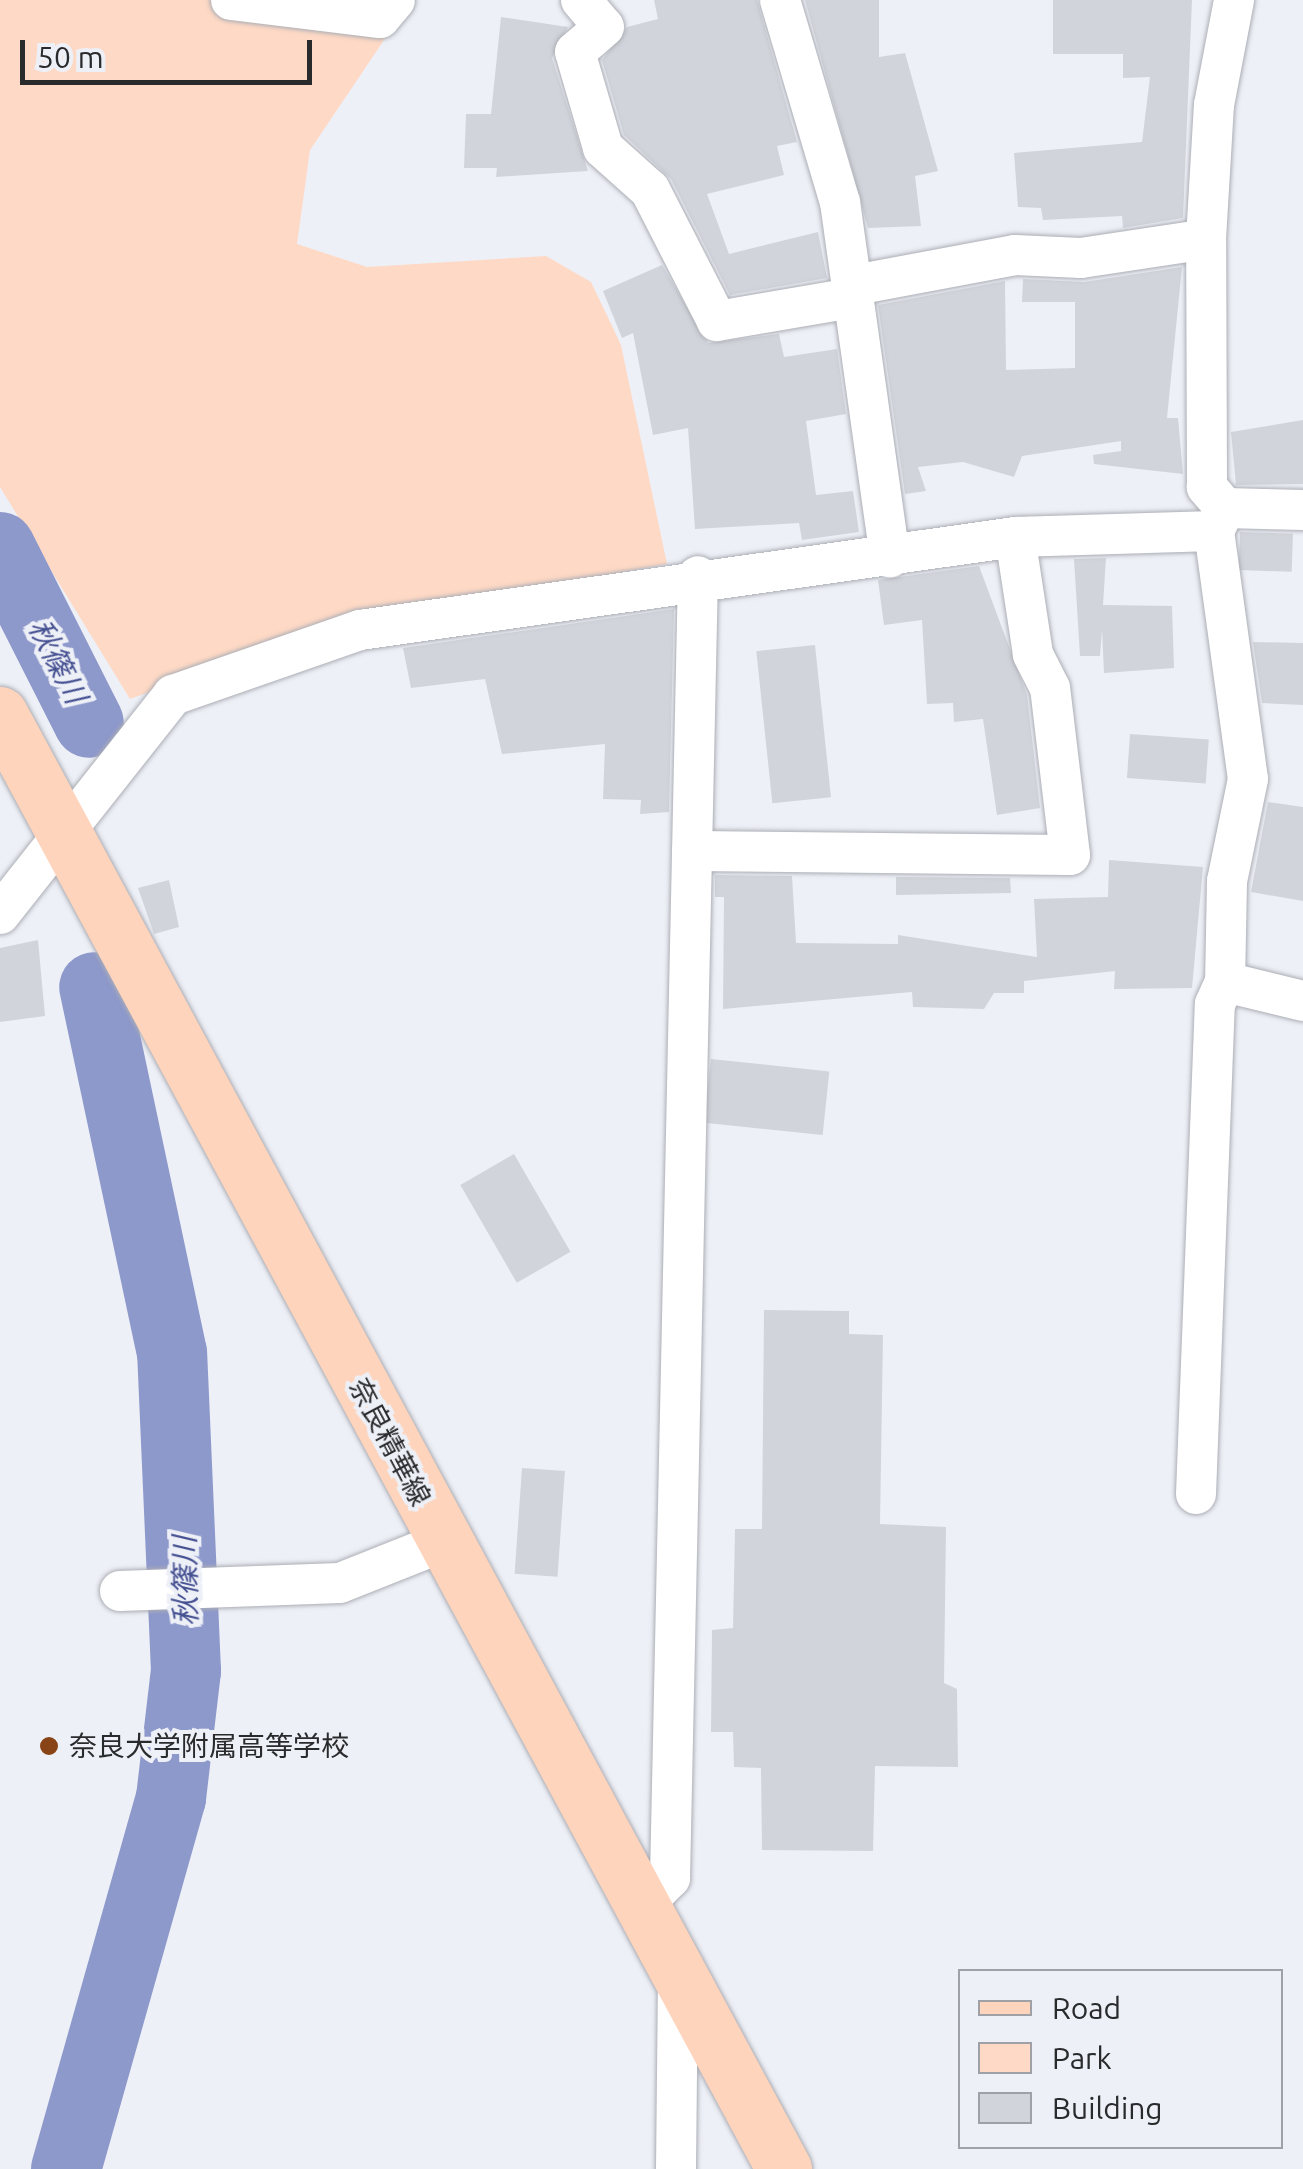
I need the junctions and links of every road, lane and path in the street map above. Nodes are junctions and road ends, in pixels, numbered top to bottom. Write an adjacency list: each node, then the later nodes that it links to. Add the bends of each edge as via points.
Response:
1 (231, 0): 2 (street, via 380,18)
2 (395, 0)
3 (582, 0): 7 (street, via 604,27 576,52 603,148 650,190 716,321)
4 (780, 0): 7 (street)
5 (1234, 0): 6 (street, via 1214,106)
6 (1206, 240): 7 (street, via 1081,258 1016,255); 9 (street, via 1208,487)
7 (853, 292): 11 (street)
8 (1303, 510): 9 (street)
9 (1219, 519): 10 (street); 17 (street, via 1248,780 1227,881)
10 (1016, 537): 11 (street); 15 (street, via 1033,654 1050,688 1070,855)
11 (890, 557): 12 (street)
12 (698, 576): 14 (street, via 360,630 173,695); 15 (street)
13 (0, 714): 14 (main road, 奈良精華線)
14 (62, 828): 16 (street, via 37,875); 20 (main road, 奈良精華線)
15 (692, 851): 22 (street, via 670,1878)
16 (0, 914)
17 (1224, 982): 18 (street); 19 (street, via 1216,1004)
18 (1303, 1002)
19 (1196, 1494)
20 (443, 1542): 21 (street, via 340,1583); 22 (main road, 奈良精華線)
21 (133, 1590)
22 (641, 1907): 23 (main road, 奈良精華線)
23 (678, 1970): 24 (street); 25 (main road, 奈良精華線)
24 (676, 2169)
25 (784, 2169)

